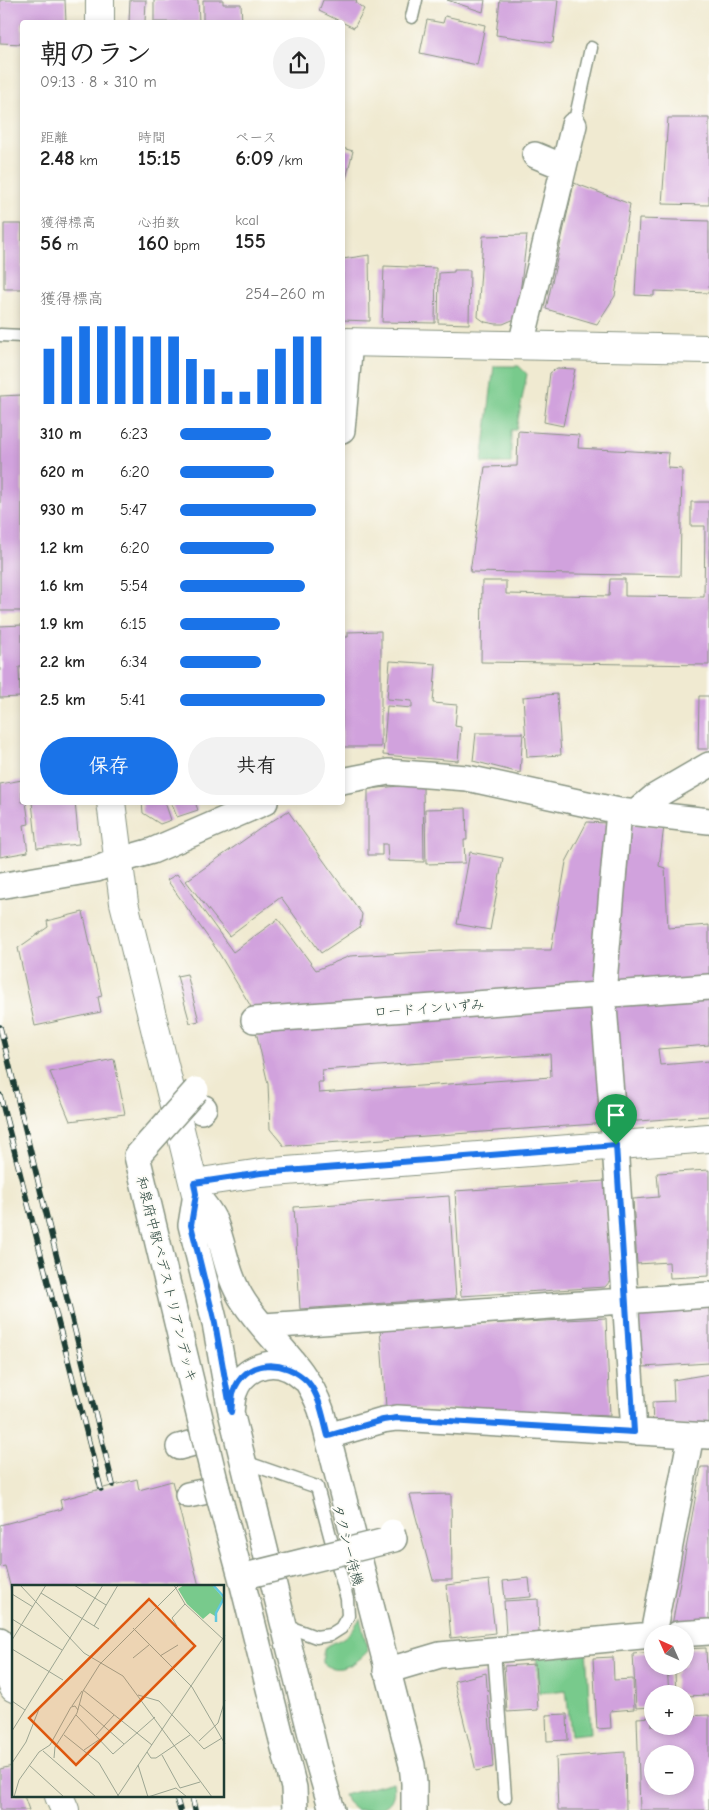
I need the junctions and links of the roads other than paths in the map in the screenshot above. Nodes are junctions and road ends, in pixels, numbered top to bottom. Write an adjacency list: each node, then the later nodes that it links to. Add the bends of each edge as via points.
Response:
1 (100, 0): 4 (street)
2 (416, 0): 3 (lane)
3 (412, 17)
4 (100, 20)
5 (591, 48): 6 (lane)
6 (574, 125): 8 (street)
7 (535, 155): 8 (street)
8 (564, 167): 12 (street)
9 (0, 335): 10 (lane)
10 (20, 336)
11 (346, 342): 12 (street); 14 (street)
12 (521, 345): 13 (street)
13 (709, 349)
14 (345, 364)
15 (709, 765): 19 (street)
16 (345, 779): 19 (street, via 388,772 467,778)
17 (111, 805): 21 (street)
18 (259, 805): 21 (street, via 152,851)
19 (627, 812): 20 (street); 24 (street)
20 (709, 821)
21 (117, 861): 22 (street, via 97,869); 29 (street, via 124,903)
22 (0, 886)
23 (709, 987): 24 (street, ロードインいずみ)
24 (603, 994): 25 (street, ロードインいずみ); 28 (street)
25 (254, 1020)
26 (196, 1095): 38 (street, 和泉府中駅ペデストリアンデッキ, bridge, via 137,1156)
27 (709, 1138): 28 (street)
28 (616, 1145): 29 (street, via 261,1173); 31 (street)
29 (195, 1189): 32 (street, via 215,1221 233,1282 243,1301); 34 (street, via 191,1225 215,1323)
30 (709, 1295): 31 (street)
31 (626, 1301): 32 (street); 35 (street)
32 (264, 1326): 33 (street)
33 (308, 1382): 34 (street, via 289,1368 278,1364 263,1365 247,1373 237,1385); 36 (street, via 316,1395)
34 (231, 1412): 40 (street)
35 (634, 1432): 36 (street, via 397,1418); 37 (street)
36 (328, 1436): 52 (street)
37 (700, 1436): 46 (street)
38 (206, 1440): 39 (street); 41 (street, 和泉府中駅ペデストリアンデッキ, bridge)
39 (179, 1447)
40 (242, 1461): 45 (street); 45 (lane, タクシー待機, via 317,1487 347,1599 348,1616 341,1628 330,1635 316,1637)
41 (217, 1489): 42 (street); 44 (street, 和泉府中駅ペデストリアンデッキ, bridge)
42 (188, 1495)
43 (392, 1532): 44 (street, bridge, via 394,1539)
44 (241, 1577): 57 (street, 和泉府中駅ペデストリアンデッキ, bridge, via 294,1788)
45 (284, 1625): 58 (street)
46 (655, 1625)
47 (709, 1632): 48 (street)
48 (694, 1633)
49 (644, 1636): 50 (street)
50 (494, 1651): 52 (street, via 440,1655); 54 (lane)
51 (0, 1653): 53 (street)
52 (386, 1671): 59 (street, via 412,1766)
53 (12, 1683)
54 (505, 1797)
55 (60, 1798): 56 (street)
56 (65, 1810)
57 (296, 1810)
58 (332, 1810)
59 (414, 1810)

